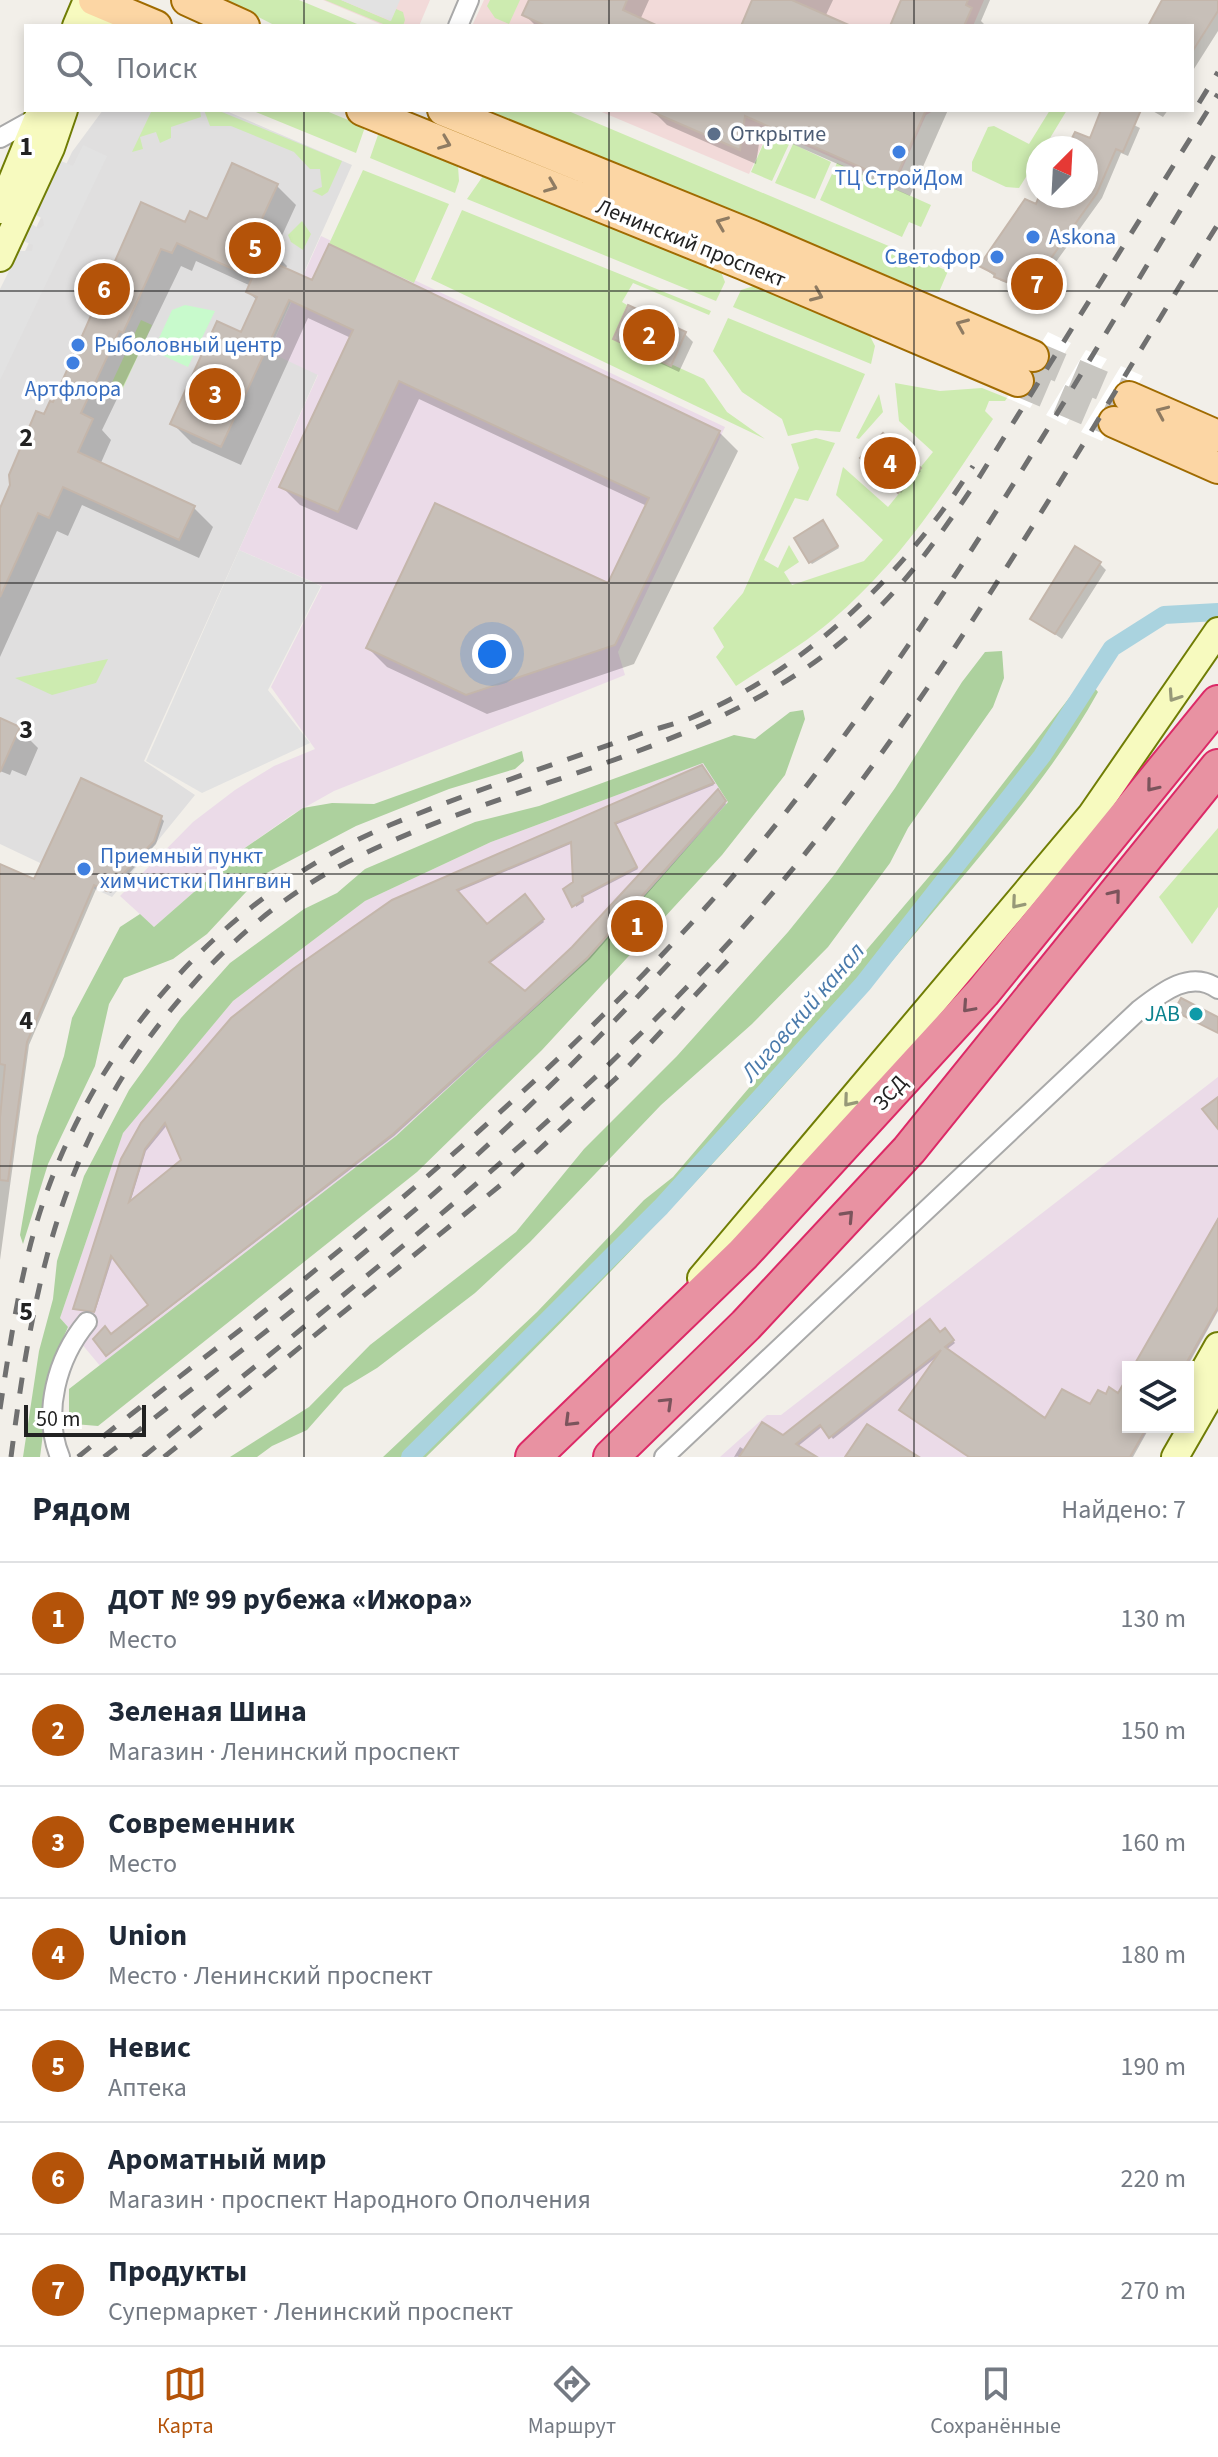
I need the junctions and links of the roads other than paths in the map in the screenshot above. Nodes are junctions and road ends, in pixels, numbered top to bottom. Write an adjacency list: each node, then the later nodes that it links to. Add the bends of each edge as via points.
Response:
1 (187, 0): 6 (main road)
2 (469, 0): 7 (street)
3 (99, 6): 4 (main road); 5 (main road)
4 (78, 24)
5 (150, 24)
6 (240, 24)
7 (459, 24)
8 (63, 112): 15 (main road)
9 (83, 112): 15 (main road)
10 (373, 112): 13 (main road, Ленинский проспект)
11 (448, 112): 13 (main road, Ленинский проспект, one-way to 11, via 743,264 1026,368 753,236)
12 (39, 113): 14 (street); 16 (main road)
13 (416, 120)
14 (0, 138)
15 (51, 148): 17 (main road)
16 (0, 210)
17 (0, 258)
18 (1218, 436): 19 (main road, one-way to 19, via 1122,410)
19 (1218, 468)
20 (1218, 631): 27 (main road, one-way to 27, via 1091,815 729,1241)
21 (1218, 703): 27 (highway, ЗСД, one-way to 27, via 983,992 743,1254)
22 (1218, 767): 24 (highway)
23 (1218, 778): 24 (main road)
24 (1178, 816): 34 (highway, one-way to 24, via 746,1325 909,1150)
25 (1218, 989): 35 (street, via 1197,979 1184,982 1139,1010)
26 (87, 1322): 32 (street, via 58,1376 51,1414)
27 (665, 1326): 33 (highway, ЗСД, one-way to 33)
28 (1218, 1346): 30 (main road)
29 (1218, 1382): 37 (main road)
30 (1194, 1388)
31 (1169, 1433): 36 (main road)
32 (60, 1457)
33 (533, 1457)
34 (611, 1457)
35 (664, 1457)
36 (1155, 1457)
37 (1175, 1457)

